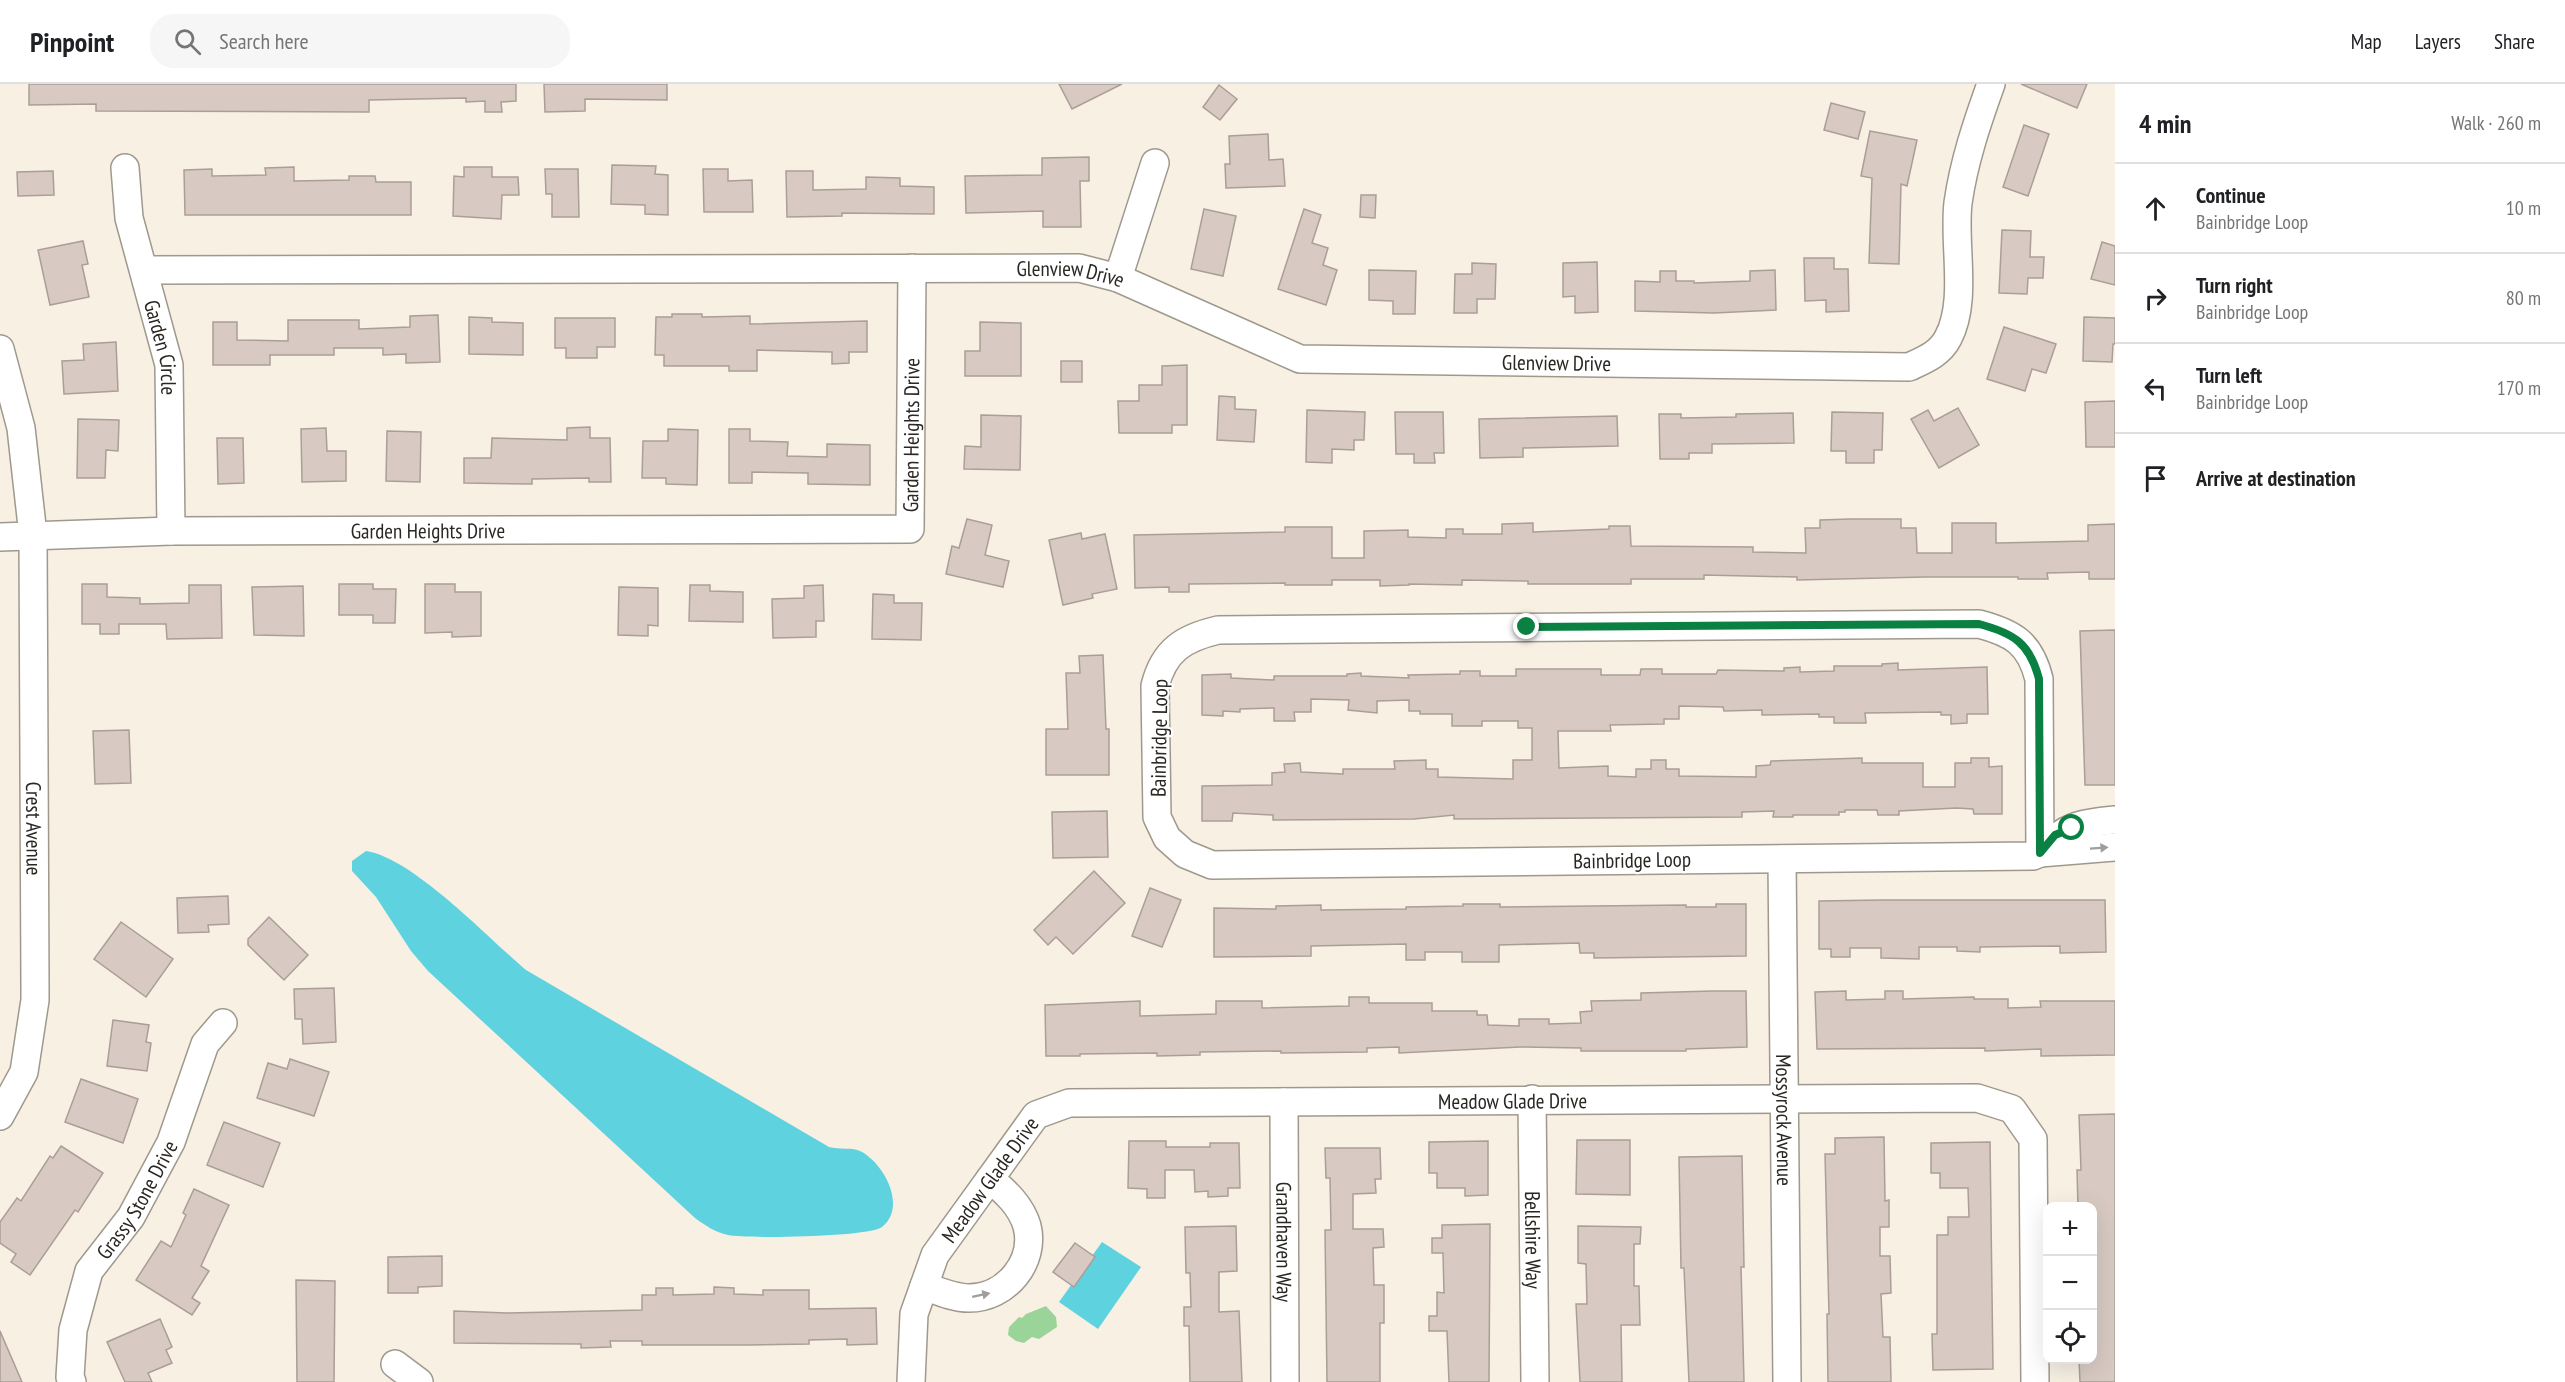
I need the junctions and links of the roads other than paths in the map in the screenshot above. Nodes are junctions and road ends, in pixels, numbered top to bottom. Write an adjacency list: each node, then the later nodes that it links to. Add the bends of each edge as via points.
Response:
1 (1991, 84): 6 (street, Glenview Drive, via 1968,148 1958,205 1957,313 1948,339 1933,356 1909,367 1300,359)
2 (1155, 163): 6 (street)
3 (125, 168): 5 (street, Garden Circle, via 129,218)
4 (912, 268): 5 (street); 6 (street, Glenview Drive, via 1079,268); 8 (street, Garden Heights Drive, via 910,529)
5 (145, 270): 8 (street, Garden Circle, via 169,365)
6 (1118, 278)
7 (0, 349): 9 (street, Crest Avenue, via 21,428)
8 (171, 531): 9 (street, Garden Heights Drive)
9 (33, 535): 10 (street, Garden Heights Drive); 19 (street, Crest Avenue, via 35,1000 24,1072)
10 (0, 537)
11 (2115, 820): 13 (street, via 2055,835)
12 (2115, 847): 13 (street, Bainbridge Loop, one-way to 12)
13 (2040, 853): 14 (street, Bainbridge Loop, via 2024,857); 14 (street, Bainbridge Loop, via 2039,679 2035,663 2027,649 2006,631 1979,624 1218,630 1192,636 1169,654 1159,670 1155,686 1157,817 1167,838 1185,854 1212,865)
14 (1782, 859): 16 (street, Mossyrock Avenue)
15 (223, 1023): 23 (street, Grassy Stone Drive, via 205,1044 171,1142 131,1217 89,1271 73,1330)
16 (1785, 1098): 17 (street, Meadow Glade Drive); 28 (street, Mossyrock Avenue); 29 (street, Meadow Glade Drive, via 1977,1098 2012,1109 2033,1139)
17 (1532, 1099): 18 (street, Meadow Glade Drive); 27 (street, Bellshire Way)
18 (1284, 1102): 20 (street, Meadow Glade Drive, via 1069,1103 1036,1115); 26 (street, Grandhaven Way)
19 (0, 1116)
20 (990, 1179): 21 (street, Meadow Glade Drive, via 935,1255); 21 (street, one-way to 20, via 955,1296 985,1296 1012,1281 1021,1269 1028,1252 1026,1225 1010,1196)
21 (924, 1286): 25 (street, Meadow Glade Drive, via 914,1314)
22 (395, 1364): 24 (street)
23 (72, 1382)
24 (419, 1382)
25 (911, 1382)
26 (1285, 1382)
27 (1535, 1382)
28 (1787, 1382)
29 (2035, 1382)

